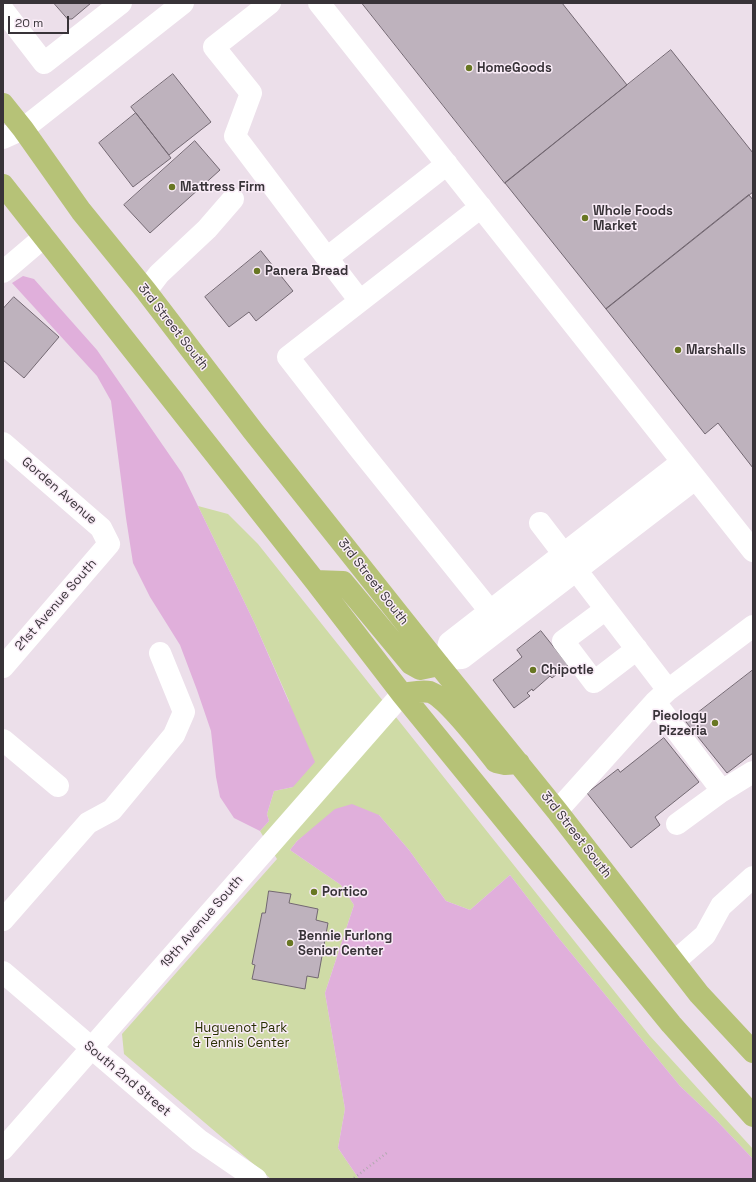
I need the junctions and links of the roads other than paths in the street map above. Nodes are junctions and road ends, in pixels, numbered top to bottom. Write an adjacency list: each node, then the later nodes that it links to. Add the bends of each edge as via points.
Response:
1 (121, 3): 5 (street, via 44,63)
2 (182, 3): 7 (street)
3 (270, 3): 14 (street, via 214,47 251,93 235,136)
4 (319, 3): 9 (street)
5 (6, 11)
6 (3, 104): 7 (main road, 3rd Street South)
7 (23, 129): 8 (street); 16 (main road, 3rd Street South, via 81,211)
8 (3, 138)
9 (447, 164): 12 (street); 14 (street)
10 (3, 185): 13 (main road)
11 (233, 199): 16 (street, via 207,229 159,274)
12 (481, 207): 17 (street); 19 (street)
13 (44, 237): 15 (street); 25 (main road)
14 (327, 258): 17 (street)
15 (3, 272)
16 (146, 291): 31 (main road, 3rd Street South, via 253,431)
17 (360, 301): 27 (street, via 288,357)
18 (3, 443): 22 (street, Gorden Avenue, via 101,528)
19 (682, 462): 20 (street); 24 (street)
20 (695, 479): 23 (street); 24 (street)
21 (540, 524): 24 (street)
22 (109, 544): 32 (street, 21st Avenue South)
23 (753, 551)
24 (570, 562): 26 (street); 27 (street); 31 (street, via 462,658)
25 (316, 581): 31 (main road, via 343,582 411,664 420,669); 33 (main road)
26 (606, 609): 29 (street); 29 (street, via 563,641 594,682)
27 (490, 611): 31 (street, via 449,643)
28 (753, 626): 34 (street)
29 (637, 649): 34 (street)
30 (160, 653): 43 (street, via 184,712 174,735 112,810 88,823)
31 (443, 662): 36 (main road, 3rd Street South)
32 (3, 667)
33 (402, 694): 36 (main road, via 422,691 431,693 447,703 496,762); 46 (street, 19th Avenue South); 48 (main road, via 671,1024)
34 (661, 696): 39 (street); 40 (street)
35 (3, 740): 38 (street)
36 (519, 763): 40 (main road, 3rd Street South)
37 (753, 772): 39 (street)
38 (58, 786)
39 (722, 791): 41 (street)
40 (557, 811): 44 (main road, 3rd Street South)
41 (677, 824)
42 (753, 877): 44 (street, via 721,906 705,935)
43 (3, 920)
44 (674, 962): 47 (main road, 3rd Street South, via 699,994)
45 (3, 972): 46 (street, South 2nd Street)
46 (91, 1048): 49 (street, 19th Avenue South); 50 (street, South 2nd Street, via 199,1140)
47 (753, 1052)
48 (753, 1116)
49 (3, 1149)
50 (256, 1179)

